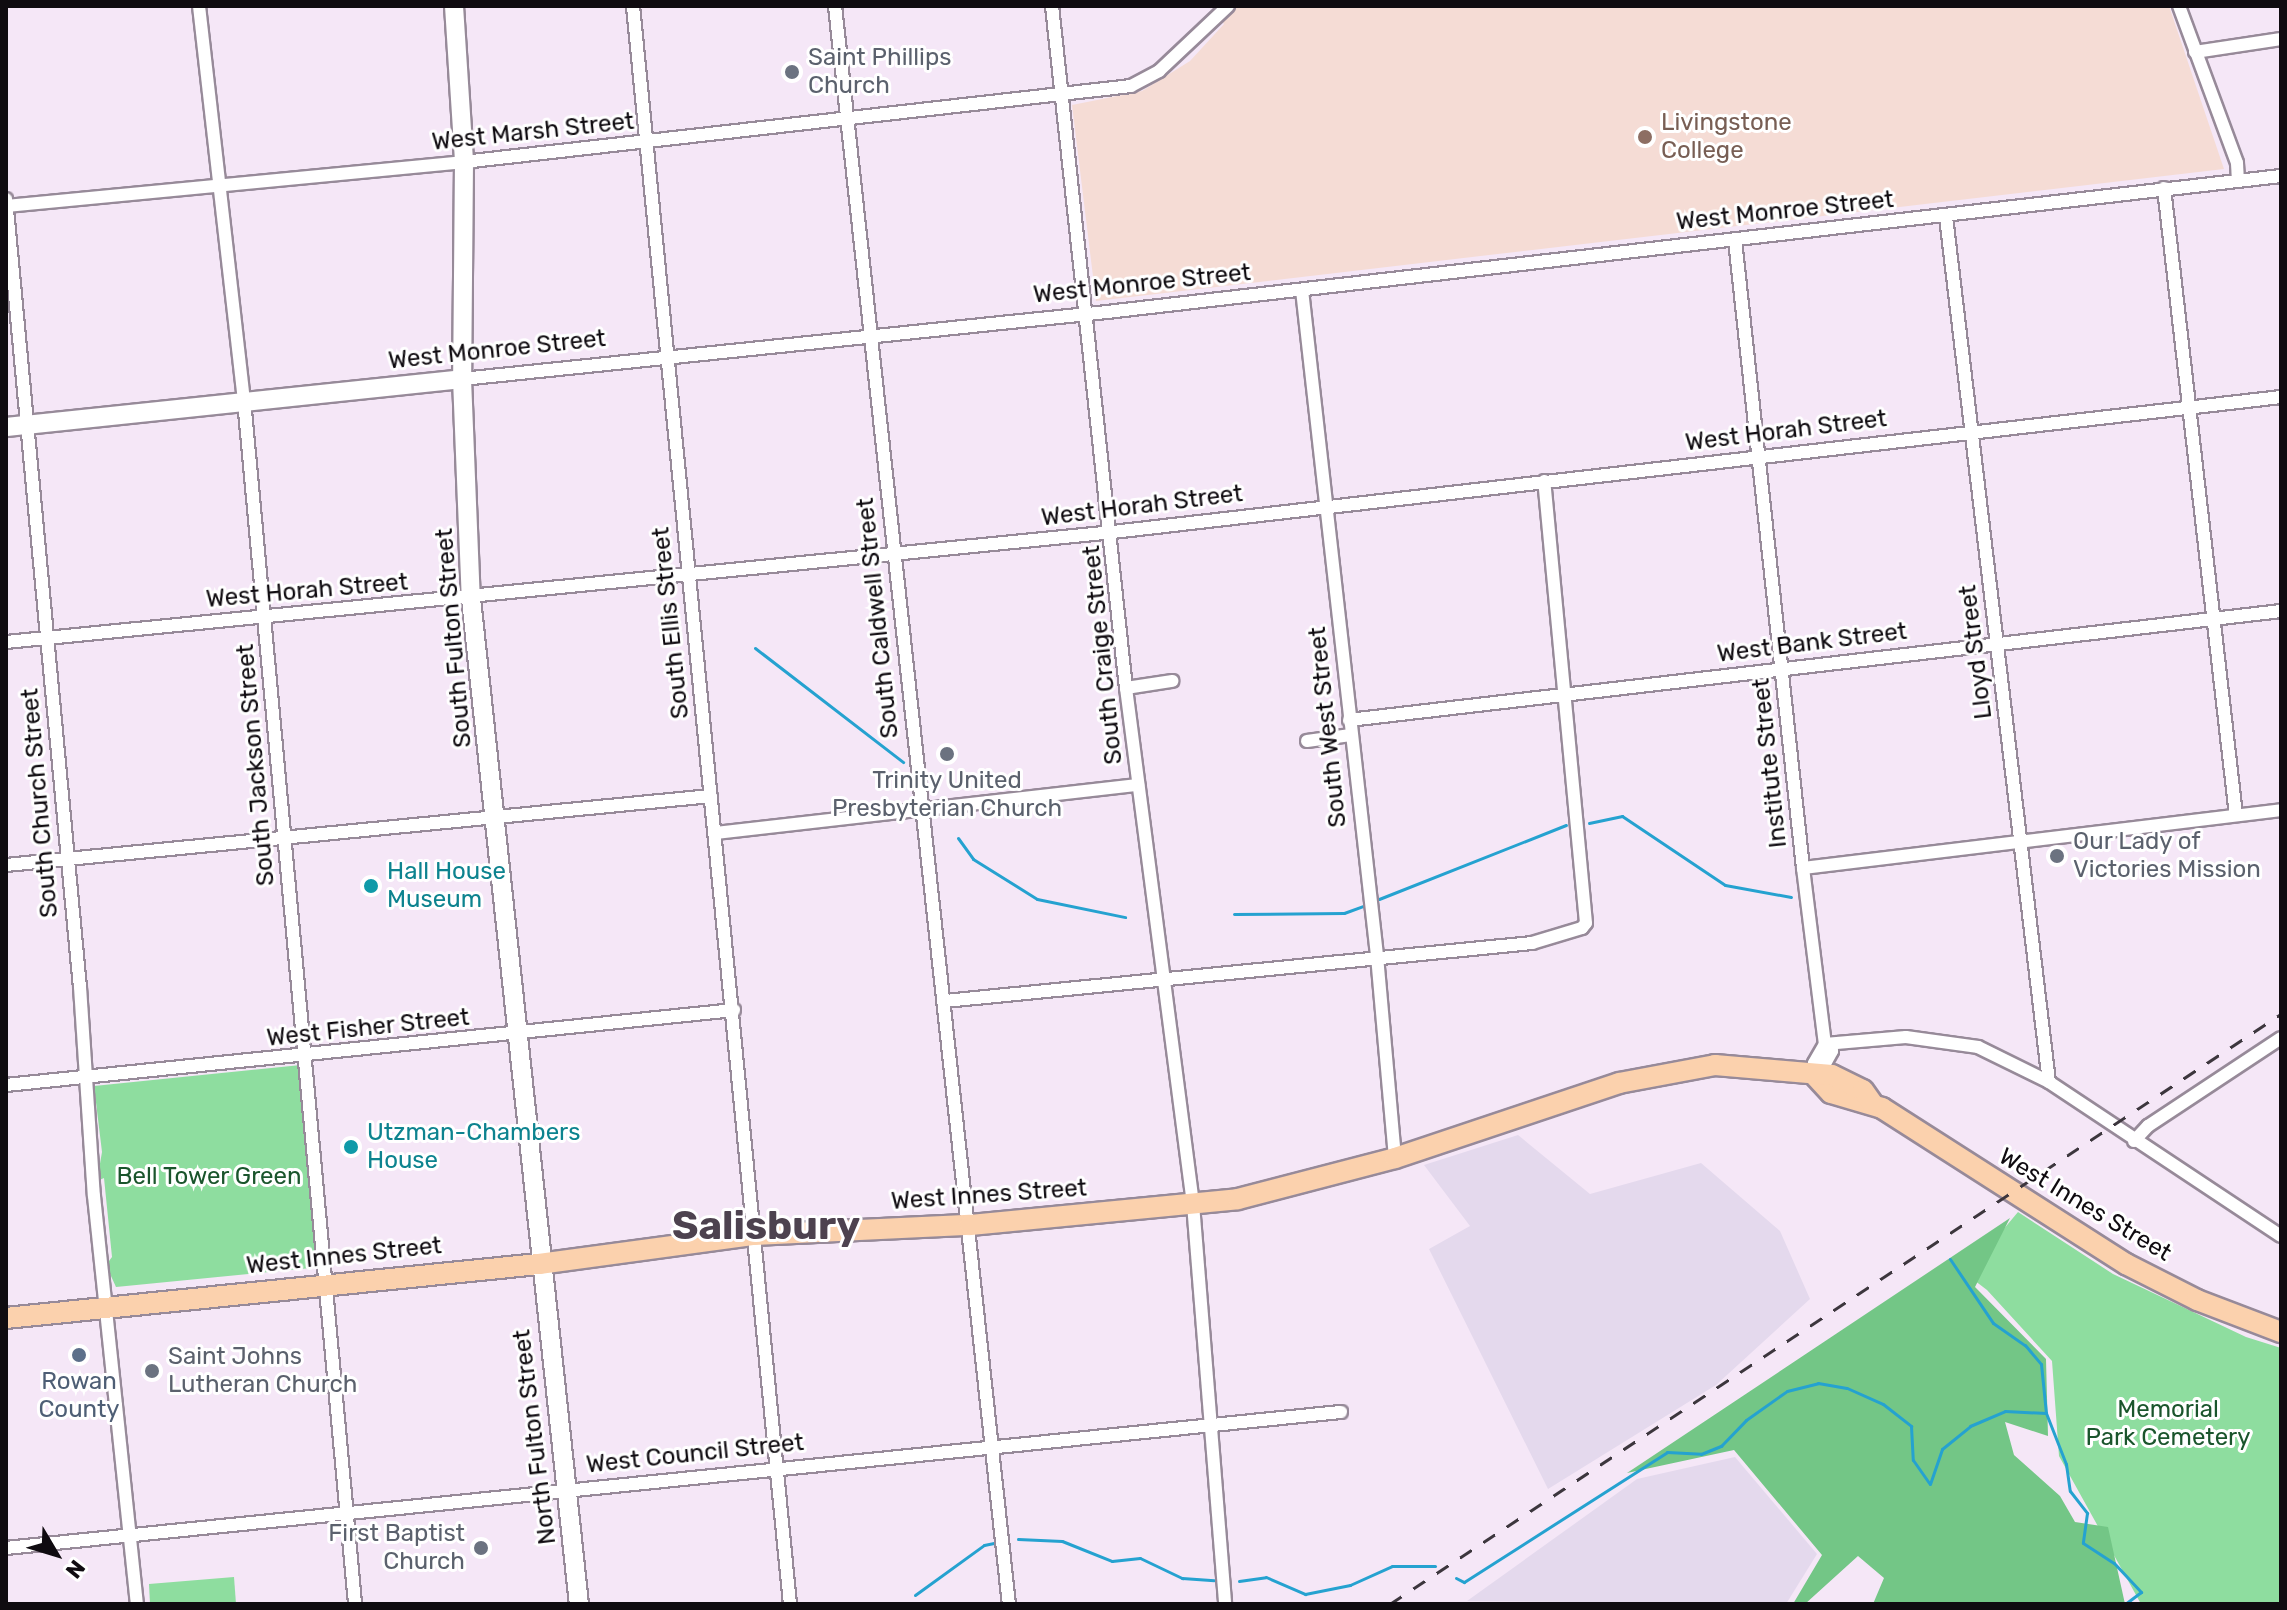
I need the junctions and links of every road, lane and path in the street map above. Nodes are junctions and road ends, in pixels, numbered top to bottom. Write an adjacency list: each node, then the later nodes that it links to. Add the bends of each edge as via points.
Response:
1 (199, 6): 16 (street, South Jackson Street)
2 (454, 6): 13 (street, South Fulton Street)
3 (633, 6): 12 (street, South Ellis Street)
4 (835, 6): 11 (street, South Caldwell Street)
5 (1052, 6): 10 (street, South Craige Street)
6 (1228, 6): 10 (street, West Marsh Street, via 1159,71 1131,86)
7 (2179, 6): 9 (street)
8 (2281, 39): 9 (street)
9 (2195, 52): 15 (street, via 2237,163)
10 (1063, 96): 11 (street, West Marsh Street); 23 (street, South Craige Street)
11 (846, 120): 12 (street, West Marsh Street); 24 (street, South Caldwell Street)
12 (644, 142): 13 (street, West Marsh Street); 25 (street, South Ellis Street)
13 (464, 162): 16 (street, West Marsh Street); 26 (street, South Fulton Street)
14 (2281, 176): 15 (street, West Monroe Street)
15 (2238, 181): 17 (street, West Monroe Street)
16 (221, 183): 19 (street, West Marsh Street); 28 (street, South Jackson Street)
17 (2164, 188): 20 (street, West Monroe Street); 29 (street)
18 (6, 199): 19 (street, South Church Street)
19 (7, 206): 30 (street, South Church Street)
20 (1946, 217): 21 (street, West Monroe Street); 32 (street, Lloyd Street)
21 (1735, 240): 22 (street, West Monroe Street); 33 (street, Institute Street)
22 (1302, 290): 23 (street, West Monroe Street); 35 (street, South West Street)
23 (1086, 315): 24 (street, West Monroe Street); 36 (street, South Craige Street)
24 (869, 336): 25 (street, West Monroe Street); 37 (street, South Caldwell Street)
25 (665, 357): 26 (street, West Monroe Street); 38 (street, South Ellis Street)
26 (462, 379): 28 (street, West Monroe Street); 39 (street, South Fulton Street)
27 (2281, 397): 29 (street, West Horah Street)
28 (244, 400): 30 (street, West Monroe Street); 41 (street, South Jackson Street)
29 (2190, 407): 32 (street, West Horah Street); 42 (street)
30 (29, 425): 31 (street, West Monroe Street); 43 (street, South Church Street)
31 (6, 427)
32 (1974, 432): 33 (street, West Horah Street); 45 (street, Lloyd Street)
33 (1759, 457): 34 (street, West Horah Street); 46 (street, Institute Street)
34 (1544, 481): 35 (street, West Horah Street); 49 (street)
35 (1327, 506): 36 (street, West Horah Street); 50 (street, South West Street)
36 (1113, 533): 37 (street, West Horah Street); 48 (street, South Craige Street)
37 (893, 556): 38 (street, West Horah Street); 55 (street, South Caldwell Street)
38 (689, 577): 39 (street, West Horah Street); 54 (street, South Ellis Street)
39 (471, 599): 41 (street, West Horah Street); 58 (street, South Fulton Street)
40 (2281, 611): 42 (street, West Bank Street)
41 (264, 616): 43 (street, West Horah Street); 60 (street, South Jackson Street)
42 (2212, 619): 45 (street, West Bank Street); 57 (street)
43 (47, 637): 44 (street, West Horah Street); 62 (street, South Church Street)
44 (6, 642)
45 (1995, 643): 46 (street, West Bank Street); 61 (street, Lloyd Street)
46 (1782, 668): 49 (street, West Bank Street); 64 (street, Institute Street)
47 (1172, 681): 48 (street)
48 (1126, 688): 53 (street, South Craige Street)
49 (1563, 695): 50 (street, West Bank Street); 65 (street, via 1586,923 1532,943)
50 (1349, 720): 51 (street, South West Street)
51 (1351, 735): 52 (street); 65 (street, South West Street)
52 (1307, 741)
53 (1138, 785): 55 (street); 66 (street, South Craige Street)
54 (711, 796): 58 (street); 59 (street, South Ellis Street)
55 (922, 808): 59 (street); 67 (street, South Caldwell Street)
56 (2281, 810): 57 (street)
57 (2236, 815): 61 (street)
58 (495, 819): 60 (street); 69 (street, South Fulton Street)
59 (715, 833): 68 (street, South Ellis Street)
60 (285, 836): 62 (street); 72 (street, South Jackson Street)
61 (2021, 840): 64 (street); 75 (street, Lloyd Street)
62 (67, 859): 63 (street); 74 (street, South Church Street)
63 (6, 865)
64 (1803, 868): 71 (street, Institute Street)
65 (1377, 956): 66 (street); 78 (street, South West Street)
66 (1165, 976): 67 (street); 79 (street, South Craige Street)
67 (945, 1001): 80 (street, South Caldwell Street)
68 (734, 1010): 69 (street, West Fisher Street); 81 (street, South Ellis Street)
69 (516, 1034): 72 (street, West Fisher Street); 83 (street, South Fulton Street)
70 (2281, 1038): 77 (street, via 2148,1126)
71 (1825, 1044): 73 (street, Institute Street, via 1832,1051 1829,1064); 75 (street, via 1939,1038 1978,1047)
72 (305, 1057): 74 (street, West Fisher Street); 84 (street, South Jackson Street)
73 (1816, 1077): 78 (main road, West Innes Street, via 1749,1065 1679,1070 1619,1083); 87 (main road, West Innes Street, via 1831,1093 1872,1103 2126,1264 2197,1300)
74 (86, 1078): 76 (street, West Fisher Street); 85 (street, South Church Street)
75 (2049, 1082): 77 (street)
76 (6, 1085)
77 (2134, 1141): 82 (street)
78 (1395, 1158): 79 (main road, West Innes Street, via 1284,1189)
79 (1193, 1204): 80 (main road, West Innes Street); 89 (street, South Craige Street)
80 (970, 1225): 81 (main road, West Innes Street); 90 (street, South Caldwell Street)
81 (754, 1235): 83 (main road, West Innes Street); 91 (street, South Ellis Street)
82 (2281, 1236)
83 (539, 1264): 84 (main road, West Innes Street); 92 (street, North Fulton Street)
84 (325, 1282): 85 (main road, West Innes Street); 93 (street, South Jackson Street)
85 (106, 1308): 86 (main road, West Innes Street); 94 (street, South Church Street)
86 (6, 1318)
87 (2281, 1332)
88 (1341, 1412): 89 (street, West Council Street)
89 (1209, 1426): 90 (street, West Council Street); 101 (street, South Craige Street)
90 (992, 1448): 91 (street, West Council Street); 100 (street, South Caldwell Street)
91 (776, 1467): 92 (street, West Council Street); 99 (street, South Ellis Street)
92 (567, 1490): 93 (street, West Council Street); 98 (street, North Fulton Street)
93 (346, 1513): 94 (street, West Council Street); 97 (street, South Jackson Street)
94 (131, 1535): 95 (street, West Council Street); 96 (street, South Church Street)
95 (6, 1548)
96 (137, 1604)
97 (355, 1604)
98 (579, 1604)
99 (790, 1604)
100 (1009, 1604)
101 (1225, 1604)

